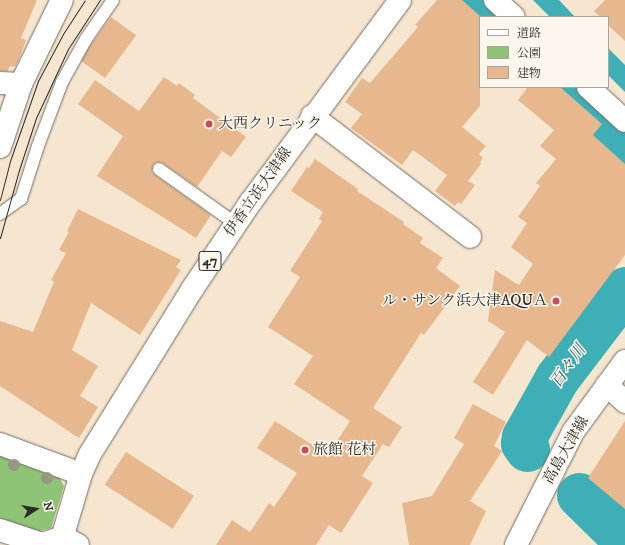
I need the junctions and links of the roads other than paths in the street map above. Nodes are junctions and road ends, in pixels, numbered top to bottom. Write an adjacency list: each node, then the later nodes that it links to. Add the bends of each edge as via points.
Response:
1 (62, 0): 6 (main road)
2 (113, 0): 12 (lane, via 86,39 62,82 21,199)
3 (400, 0): 8 (main road, 伊香立浜大津線 / 47)
4 (495, 0): 5 (main road)
5 (513, 16)
6 (10, 83): 10 (main road)
7 (589, 88): 9 (main road)
8 (312, 116): 13 (main road, 伊香立浜大津線 / 47); 14 (main road)
9 (625, 121)
10 (0, 147)
11 (159, 169): 13 (lane)
12 (0, 214)
13 (236, 224): 19 (main road, 伊香立浜大津線 / 47, via 193,288 90,454)
14 (470, 237)
15 (625, 361): 16 (main road, 高島大津線)
16 (607, 385): 17 (main road); 22 (main road, 高島大津線, via 573,432)
17 (625, 402)
18 (0, 444): 19 (main road)
19 (81, 474): 21 (main road, 伊香立浜大津線 / 47)
20 (0, 530): 21 (main road, via 42,544)
21 (67, 542)
22 (516, 545)

